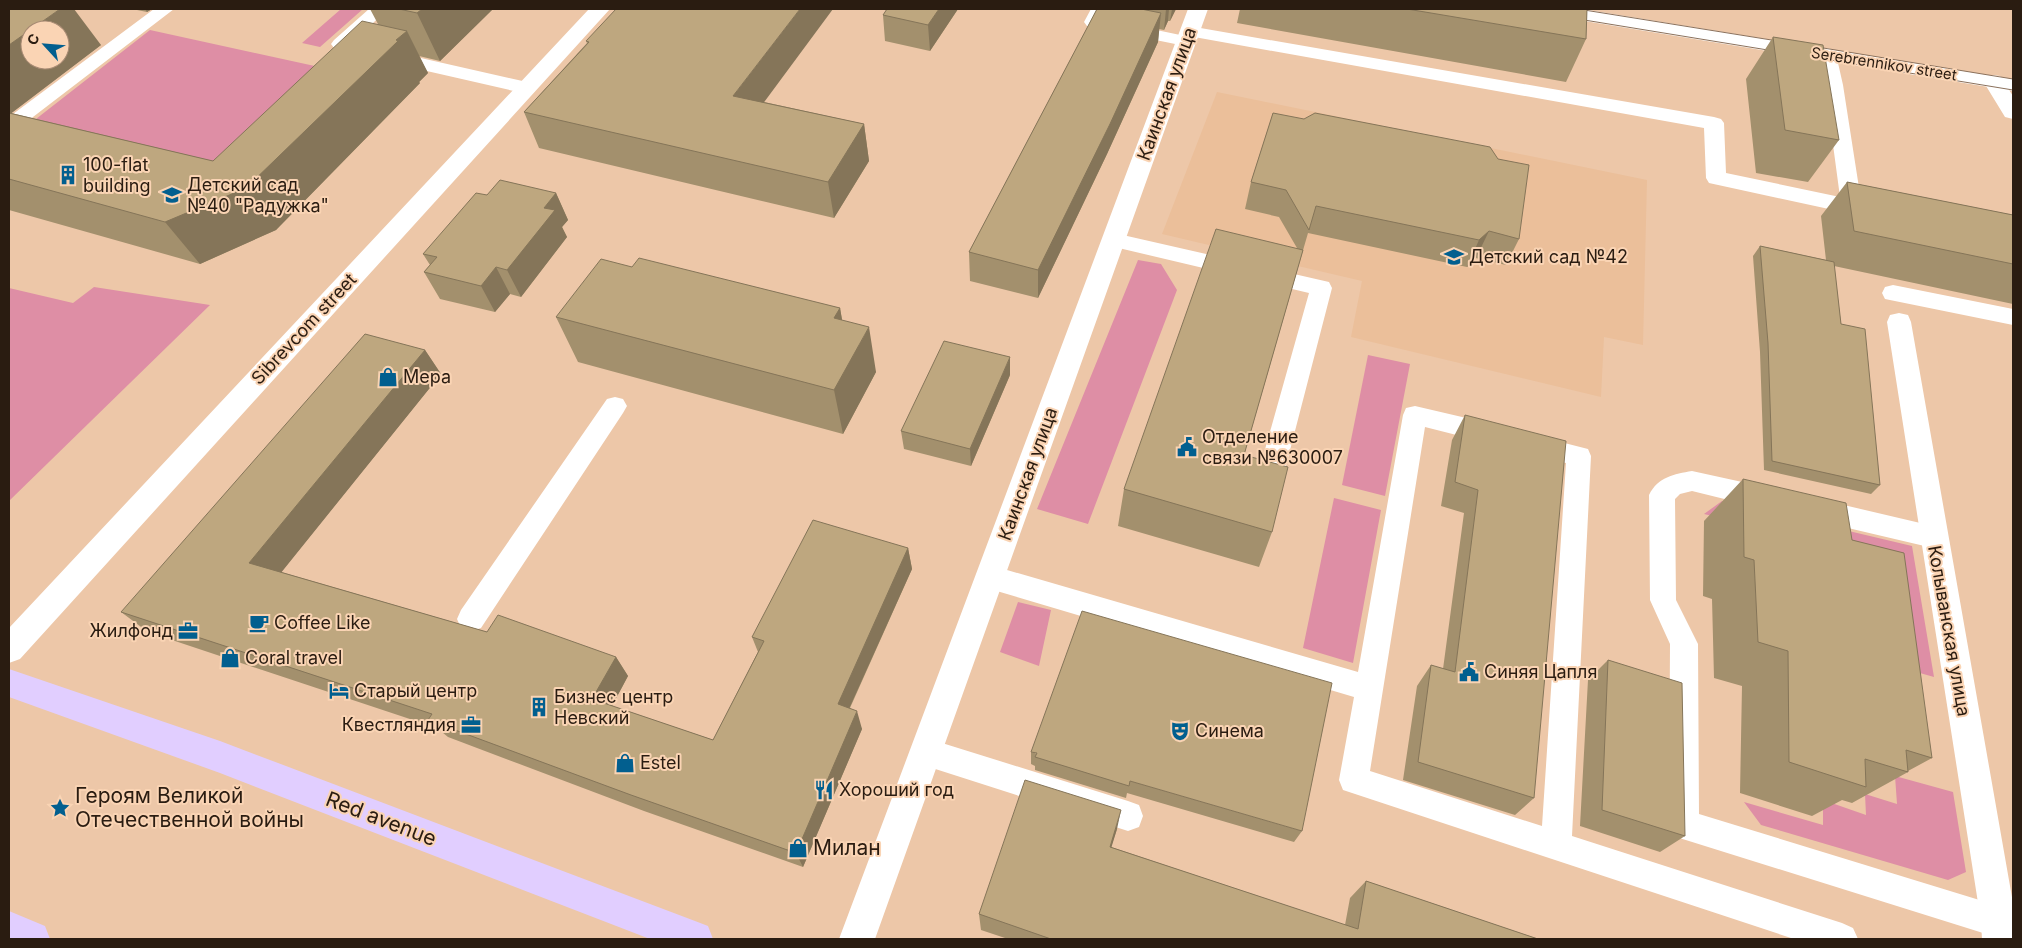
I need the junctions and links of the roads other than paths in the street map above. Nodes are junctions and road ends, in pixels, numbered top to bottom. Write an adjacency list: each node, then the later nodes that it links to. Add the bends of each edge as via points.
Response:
1 (165, 9): 11 (lane)
2 (379, 9): 9 (lane, via 338,45 370,55)
3 (600, 9): 9 (street, Sibrevcom street)
4 (1100, 9): 6 (lane, via 1093,22)
5 (1548, 9): 7 (street, Serebrennikov street)
6 (1191, 27): 7 (lane, via 1714,123 1716,178 1852,208); 14 (street, Каинская улица)
7 (1827, 54): 8 (street, Serebrennikov street)
8 (2003, 83): 10 (street)
9 (527, 88): 23 (street, Sibrevcom street)
10 (2013, 112)
11 (9, 126)
12 (9, 135): 13 (lane)
13 (28, 140)
14 (1114, 240): 19 (lane, via 1320,288); 21 (street, Каинская улица)
15 (1893, 293): 16 (lane)
16 (2013, 317)
17 (1899, 322): 20 (street, Колыванская улица)
18 (615, 406): 22 (lane)
19 (1268, 485)
20 (1933, 537): 30 (street, Колыванская улица); 30 (lane, via 1692,482 1673,485 1662,496 1663,600 1684,644 1684,825)
21 (990, 577): 25 (lane); 26 (street, Каинская улица)
22 (471, 619)
23 (9, 649)
24 (9, 683): 32 (main road, Red avenue, via 220,757)
25 (1368, 688): 28 (lane, via 1354,780); 28 (lane, via 1415,415 1580,456)
26 (926, 752): 27 (lane); 33 (street, Каинская улица)
27 (1128, 816)
28 (1556, 845): 34 (lane)
29 (9, 929): 31 (main road)
30 (1999, 931)
31 (32, 939)
32 (695, 939)
33 (857, 939)
34 (1842, 939)

